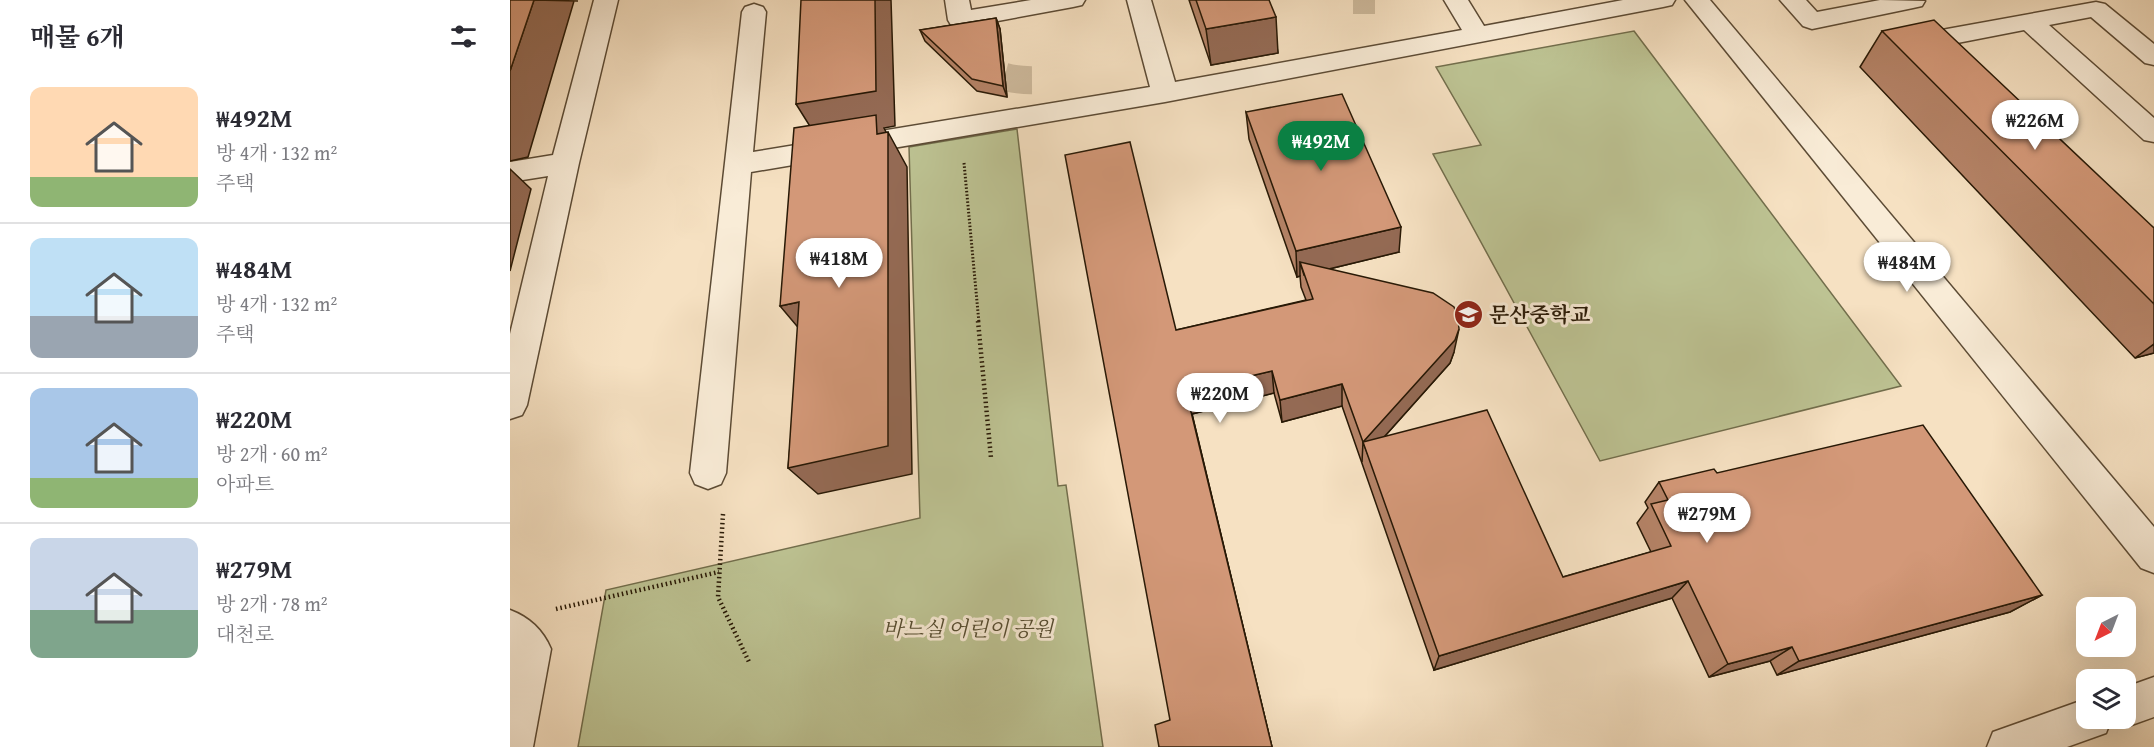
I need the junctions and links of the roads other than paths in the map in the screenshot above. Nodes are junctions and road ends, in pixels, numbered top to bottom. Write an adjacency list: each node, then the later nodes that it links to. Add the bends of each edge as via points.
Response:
1 (606, 0): 18 (street)
2 (957, 0): 3 (street, via 960,20)
3 (1073, 0)
4 (1139, 0): 16 (street)
5 (1456, 0): 13 (street)
6 (1663, 0): 10 (street)
7 (1697, 0): 23 (street)
8 (1792, 0): 9 (street, via 1812,21)
9 (1912, 0)
10 (1614, 4): 13 (street)
11 (754, 12): 19 (street)
12 (2029, 21): 14 (street, via 2096,9); 15 (street, via 1947,37); 17 (street)
13 (1477, 35): 16 (street)
14 (2154, 57)
15 (1973, 62)
16 (1165, 93): 19 (street)
17 (2154, 133)
18 (565, 163): 20 (street); 21 (street)
19 (738, 164): 22 (street)
20 (510, 172)
21 (510, 405)
22 (708, 473)
23 (2154, 555)
24 (510, 629): 28 (street, via 531,649)
25 (2154, 697): 26 (street)
26 (2136, 703)
27 (2076, 723): 29 (street)
28 (512, 747)
29 (2008, 747)

